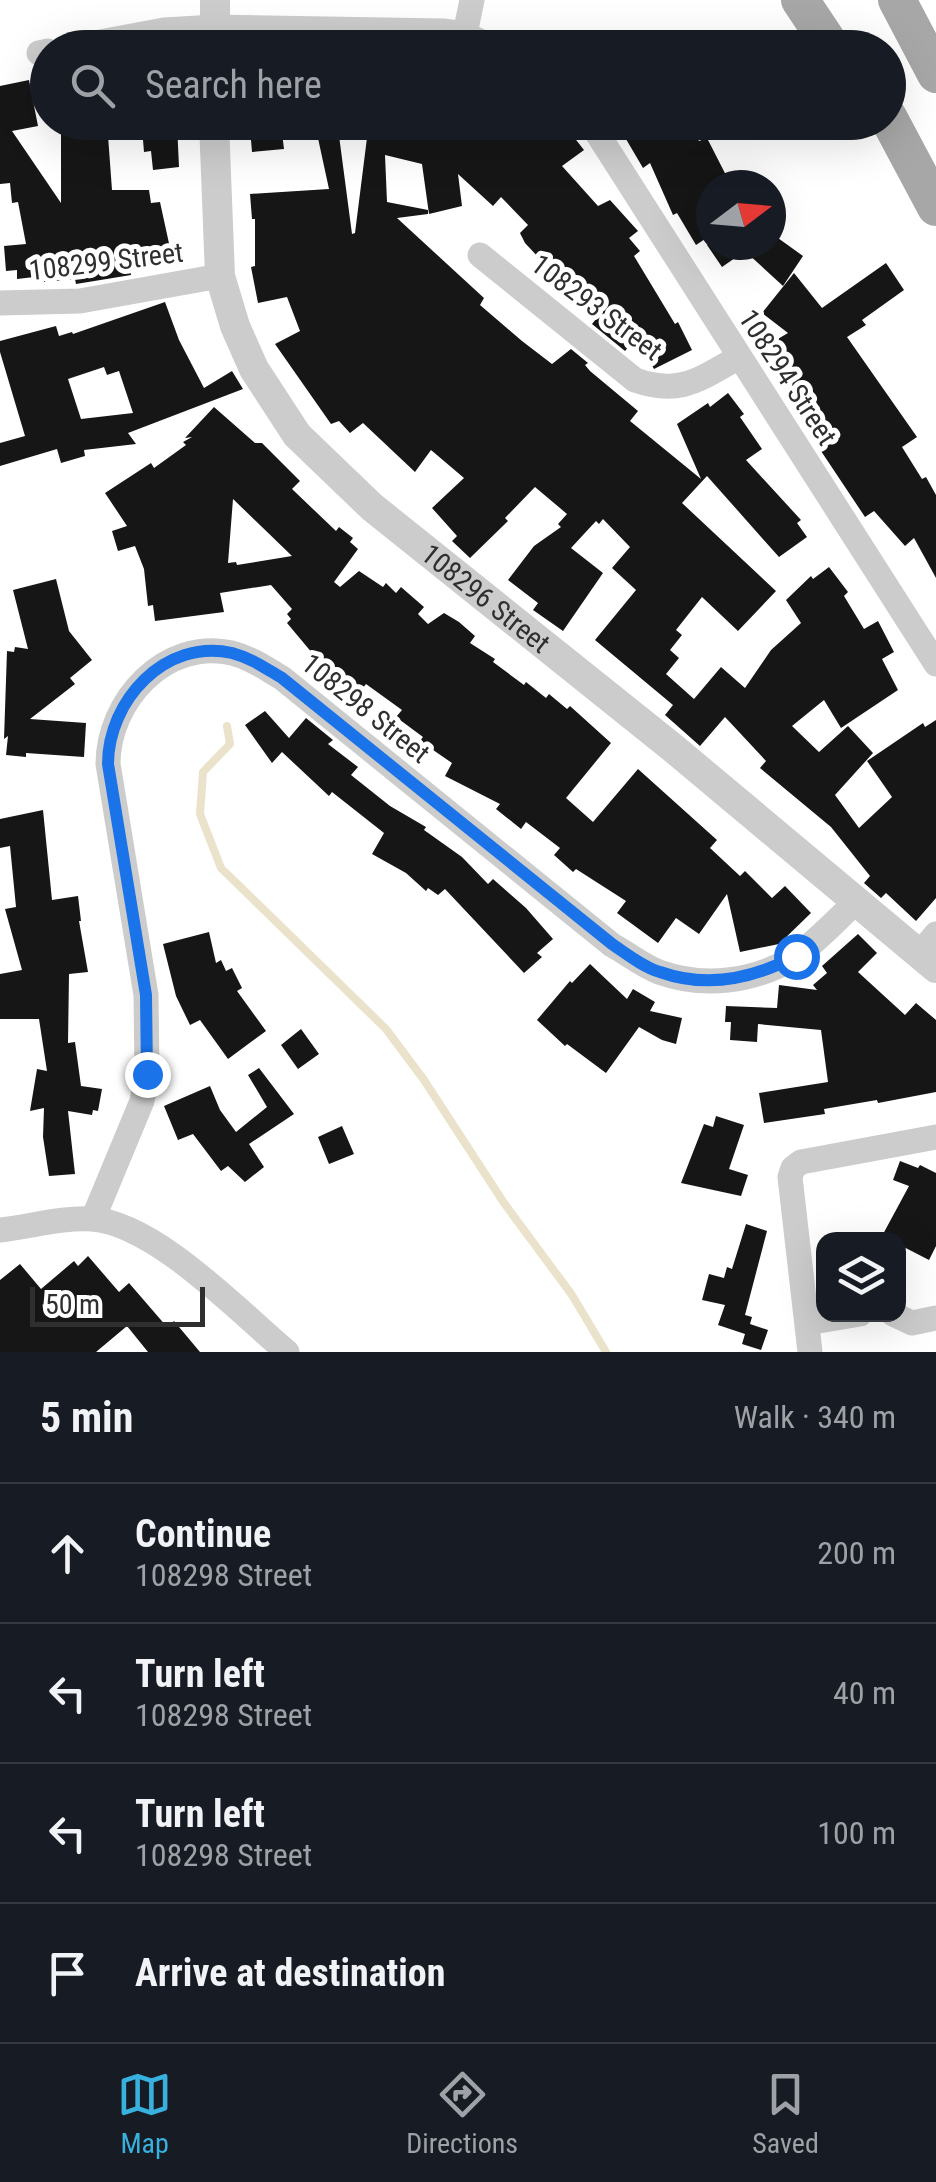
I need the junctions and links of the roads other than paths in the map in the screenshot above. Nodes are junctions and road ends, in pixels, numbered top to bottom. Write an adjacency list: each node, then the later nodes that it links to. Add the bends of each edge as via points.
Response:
1 (472, 0): 8 (street)
2 (800, 0): 9 (main road)
3 (826, 0): 10 (main road)
4 (897, 0): 11 (main road)
5 (215, 25): 6 (street); 7 (street)
6 (164, 30)
7 (354, 30)
8 (466, 30)
9 (820, 30)
10 (842, 30)
11 (936, 74)
12 (215, 140): 18 (street, 108296 Street)
13 (601, 140): 20 (street, 108294 Street)
14 (895, 140): 16 (main road)
15 (900, 140): 16 (main road)
16 (930, 195)
17 (480, 255): 20 (street, 108293 Street, via 635,380 680,387)
18 (220, 276): 19 (street, 108299 Street, via 80,300); 22 (street, 108296 Street, via 254,369 331,471)
19 (0, 303)
20 (739, 356): 21 (street, 108294 Street)
21 (936, 664)
22 (857, 901): 23 (street, 108296 Street); 25 (street, 108298 Street, via 796,956 766,972 698,981 657,972 612,944 282,678 228,652 178,658 138,686 108,741 146,995 147,1074)
23 (931, 951)
24 (936, 1137): 30 (street, via 793,1168)
25 (93, 1219): 26 (street); 31 (street, via 151,1239)
26 (0, 1230)
27 (936, 1318): 28 (street)
28 (906, 1319)
29 (816, 1321): 30 (street)
30 (807, 1323): 32 (street)
31 (287, 1352)
32 (810, 1352)

